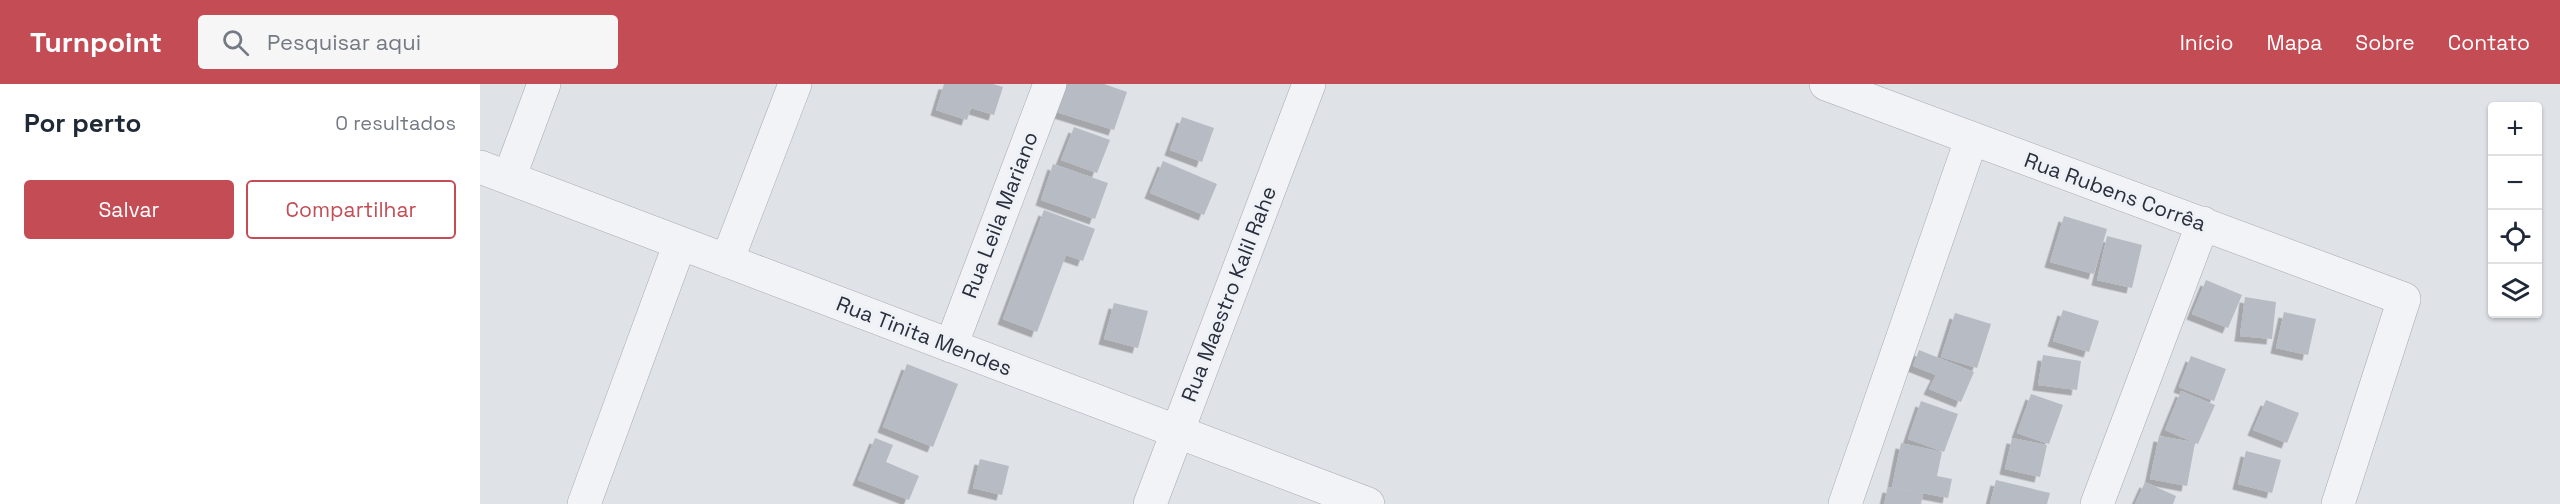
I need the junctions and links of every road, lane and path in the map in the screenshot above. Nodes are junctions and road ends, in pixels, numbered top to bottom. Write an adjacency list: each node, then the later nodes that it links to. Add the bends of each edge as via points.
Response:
1 (544, 84): 7 (street)
2 (795, 84): 10 (street)
3 (1050, 84): 11 (street, Rua Leila Mariano)
4 (1308, 84): 12 (street, Rua Maestro Kalil Rahe)
5 (1826, 84): 6 (street, Rua Rubens Corrêa)
6 (1971, 140): 8 (street, Rua Rubens Corrêa); 16 (street)
7 (494, 173): 9 (street, Rua Tinita Mendes)
8 (2203, 223): 17 (street); 18 (street, Rua Rubens Corrêa, via 2404,300)
9 (680, 243): 10 (street, Rua Tinita Mendes); 13 (street)
10 (727, 261): 11 (street, Rua Tinita Mendes)
11 (951, 346): 12 (street, Rua Tinita Mendes)
12 (1177, 432): 14 (street, Rua Maestro Kalil Rahe); 15 (street, Rua Tinita Mendes)
13 (584, 504)
14 (1150, 504)
15 (1368, 504)
16 (1845, 504)
17 (2097, 504)
18 (2338, 504)

